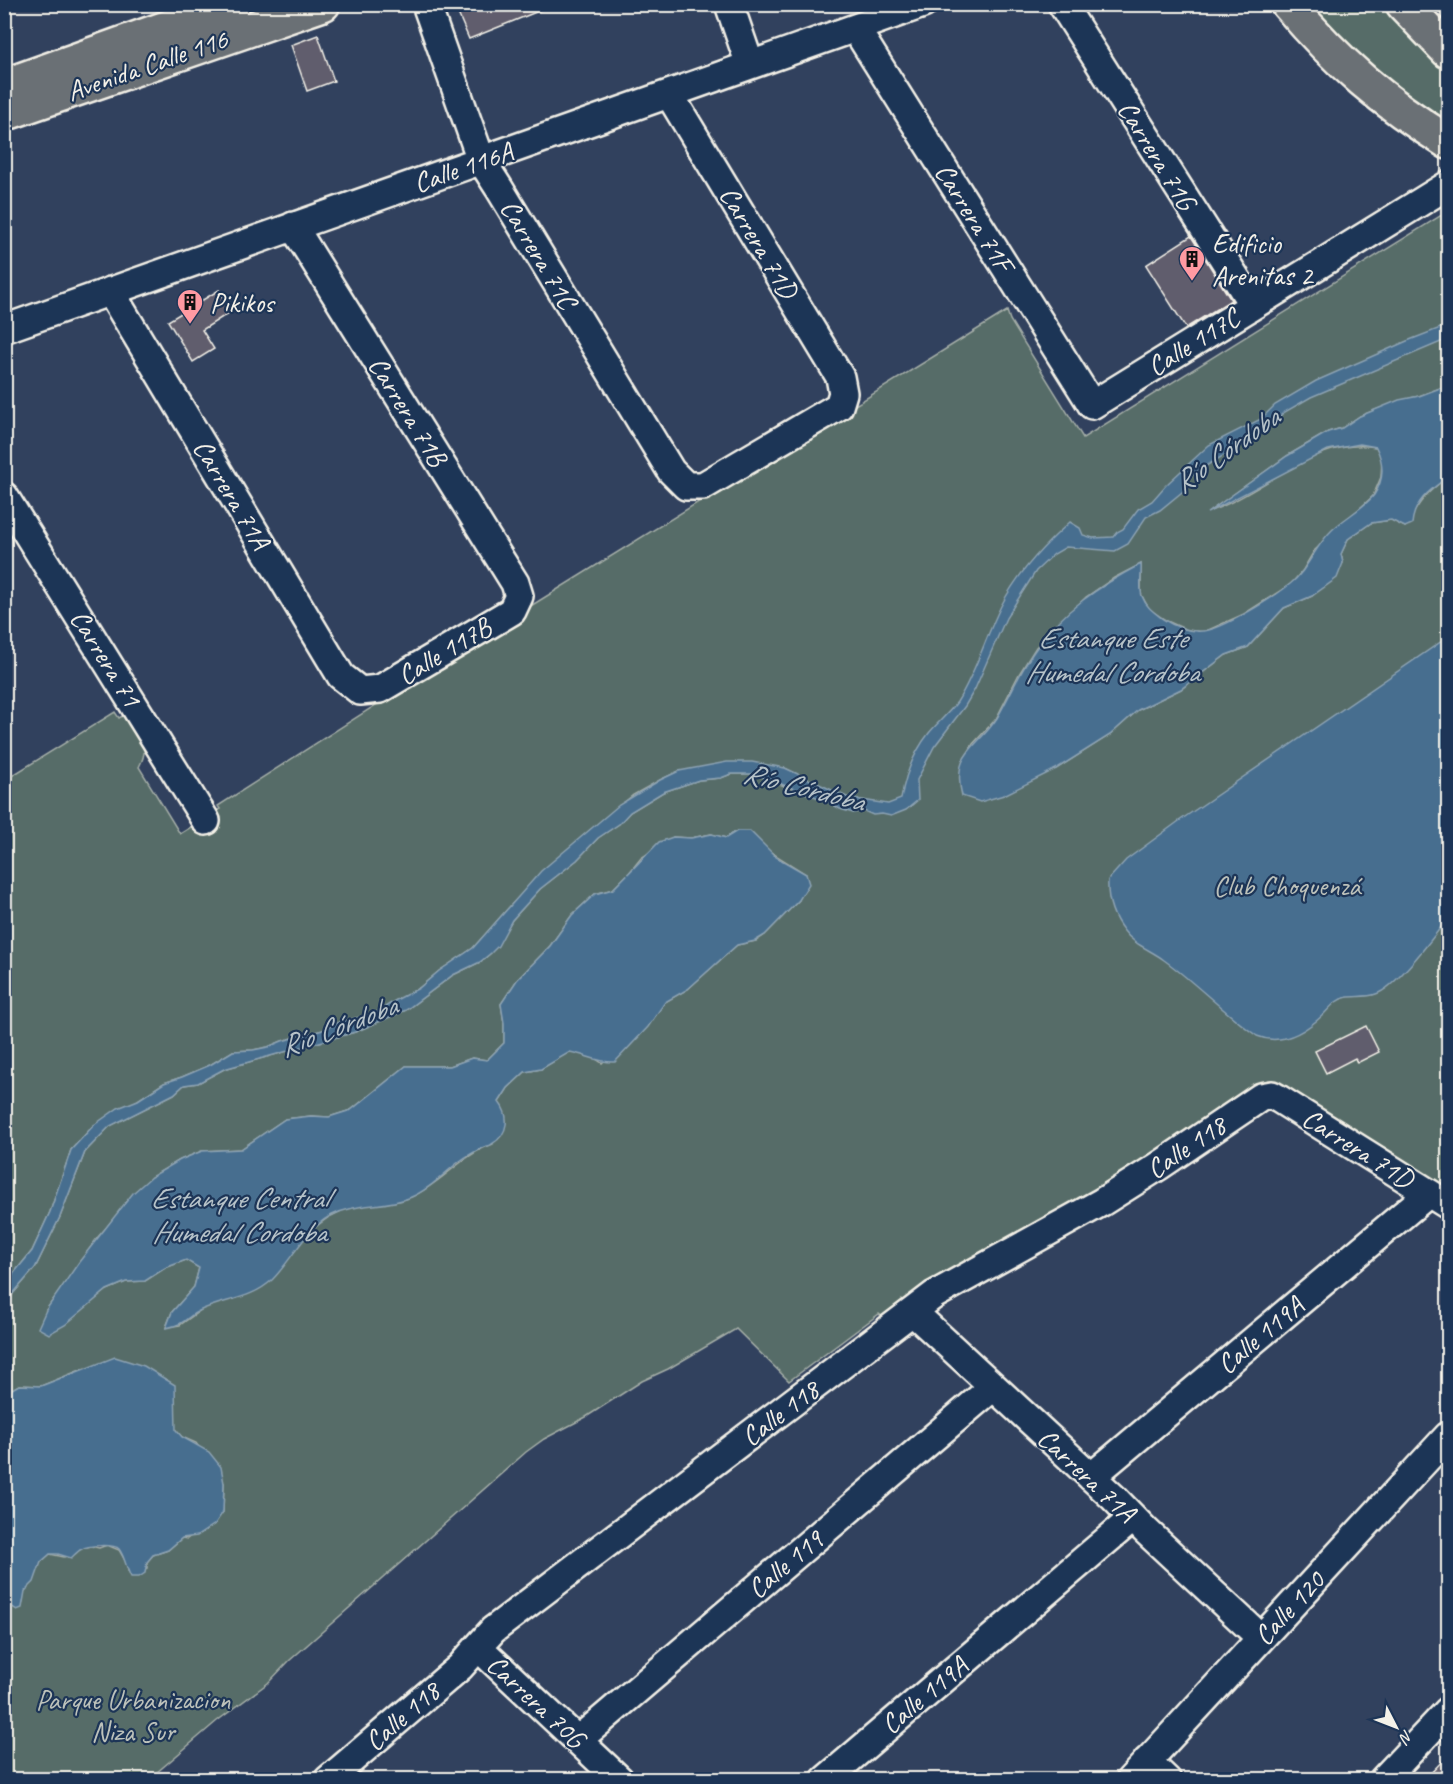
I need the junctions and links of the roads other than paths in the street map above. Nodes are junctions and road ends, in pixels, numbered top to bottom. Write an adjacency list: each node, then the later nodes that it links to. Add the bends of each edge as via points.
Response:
1 (232, 4): 12 (main road, Avenida Calle 116)
2 (323, 4): 14 (main road, Avenida Calle 116)
3 (426, 4): 16 (street, Carrera 71C)
4 (729, 4): 11 (street)
5 (923, 4): 9 (street, Calle 116A)
6 (1062, 4): 20 (street, Carrera 71G)
7 (1288, 4): 15 (main road, via 1348,69 1382,98)
8 (1403, 4): 10 (main road)
9 (855, 29): 11 (street, Calle 116A); 22 (street, Carrera 71F)
10 (1449, 51)
11 (750, 65): 13 (street, Calle 116A)
12 (4, 86)
13 (669, 94): 16 (street, Calle 116A); 23 (street, Carrera 71D, via 840,377 843,393 839,406 723,475 703,486)
14 (4, 114)
15 (1449, 142)
16 (481, 160): 18 (street, Calle 116A); 23 (street, Carrera 71C, via 671,471)
17 (1449, 185): 20 (street, Calle 117C)
18 (294, 226): 19 (street, Calle 116A); 25 (street, Carrera 71B)
19 (110, 291): 21 (street, Calle 116A); 26 (street, Carrera 71A, via 341,676)
20 (1253, 306): 22 (street, Calle 117C)
21 (4, 329)
22 (1092, 405)
23 (686, 486)
24 (4, 495): 27 (street, Carrera 71)
25 (519, 596): 26 (street, Calle 117B, via 512,611 380,689)
26 (360, 691)
27 (206, 821)
28 (1267, 1095): 29 (street, Carrera 71D); 30 (street, Calle 118, via 1102,1202 934,1295)
29 (1439, 1199): 33 (street, Calle 119A)
30 (913, 1312): 31 (street, Carrera 71A); 36 (street, Calle 118, via 493,1630)
31 (993, 1388): 33 (street, Carrera 71A); 38 (street, Calle 119)
32 (1449, 1436): 35 (street, Calle 120)
33 (1091, 1477): 34 (street, Carrera 71A)
34 (1133, 1518): 35 (street, Carrera 71A); 42 (street, Calle 119A)
35 (1261, 1638): 39 (street, Calle 120)
36 (478, 1647): 38 (street, Carrera 70G); 40 (street, Calle 118, via 460,1667)
37 (1449, 1711): 44 (street)
38 (578, 1740): 41 (street, Carrera 70G)
39 (1138, 1770): 43 (street)
40 (328, 1779)
41 (620, 1779)
42 (825, 1779)
43 (1167, 1779)
44 (1383, 1779)

